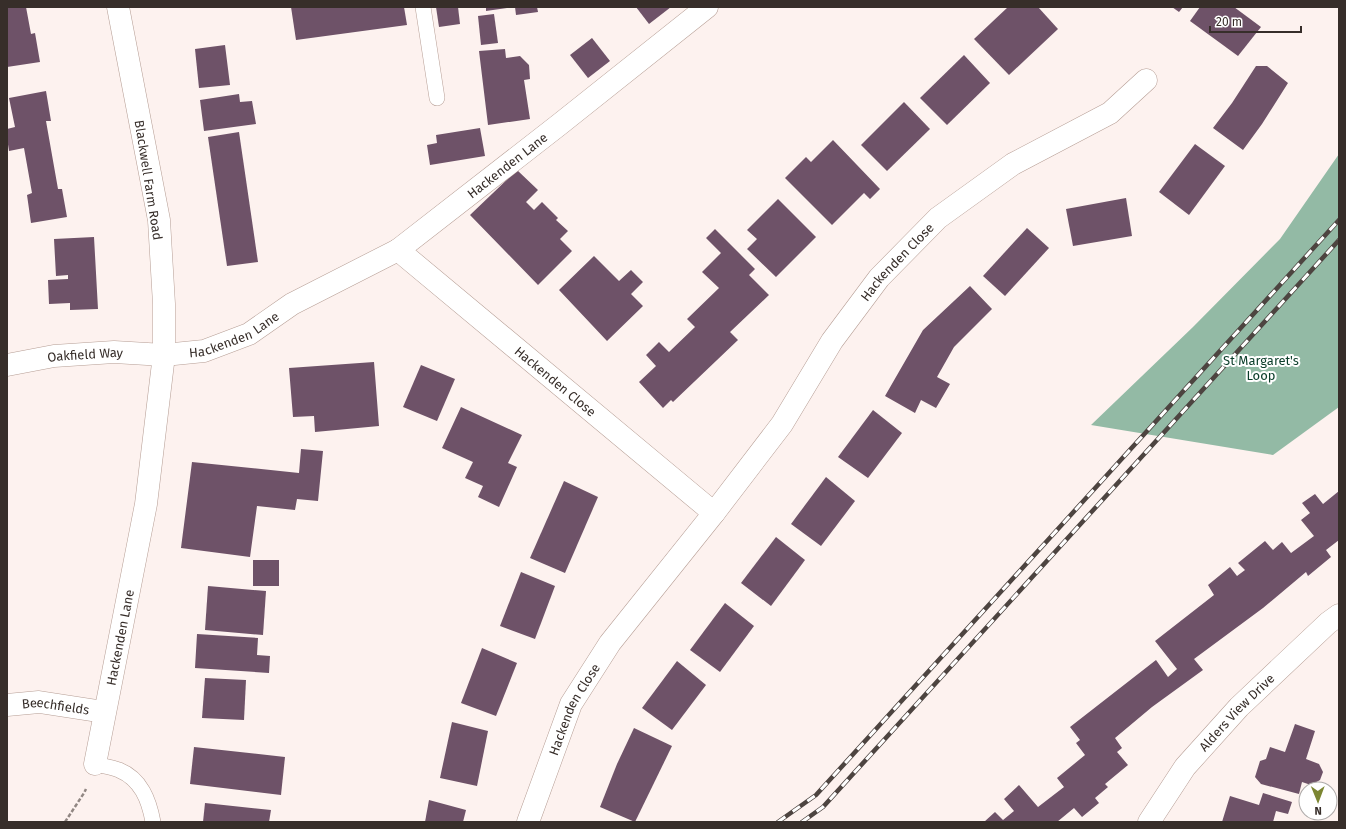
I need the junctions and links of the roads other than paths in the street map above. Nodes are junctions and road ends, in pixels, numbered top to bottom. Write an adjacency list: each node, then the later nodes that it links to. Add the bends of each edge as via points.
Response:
1 (118, 7): 7 (street, Blackwell Farm Road, via 159,220)
2 (423, 7): 5 (lane)
3 (707, 7): 6 (street, Hackenden Lane)
4 (1146, 80): 9 (street, Hackenden Close, via 1110,113 1013,164 938,218 879,278 832,341 782,424)
5 (437, 98)
6 (398, 250): 7 (street, Hackenden Lane, via 292,304 248,334 204,351); 9 (street, Hackenden Close)
7 (164, 356): 8 (street, Oakfield Way, via 114,352 54,356); 12 (street, Hackenden Lane, via 146,504)
8 (7, 365)
9 (714, 513): 15 (street, Hackenden Close, via 610,643 571,704)
10 (1339, 615): 16 (street, Alders View Drive, via 1239,707 1185,768)
11 (7, 705): 12 (street, Beechfields, via 39,702)
12 (104, 712): 13 (street, Hackenden Lane)
13 (95, 764): 14 (lane, via 119,770 137,781 150,806)
14 (153, 822)
15 (528, 822)
16 (1149, 822)

